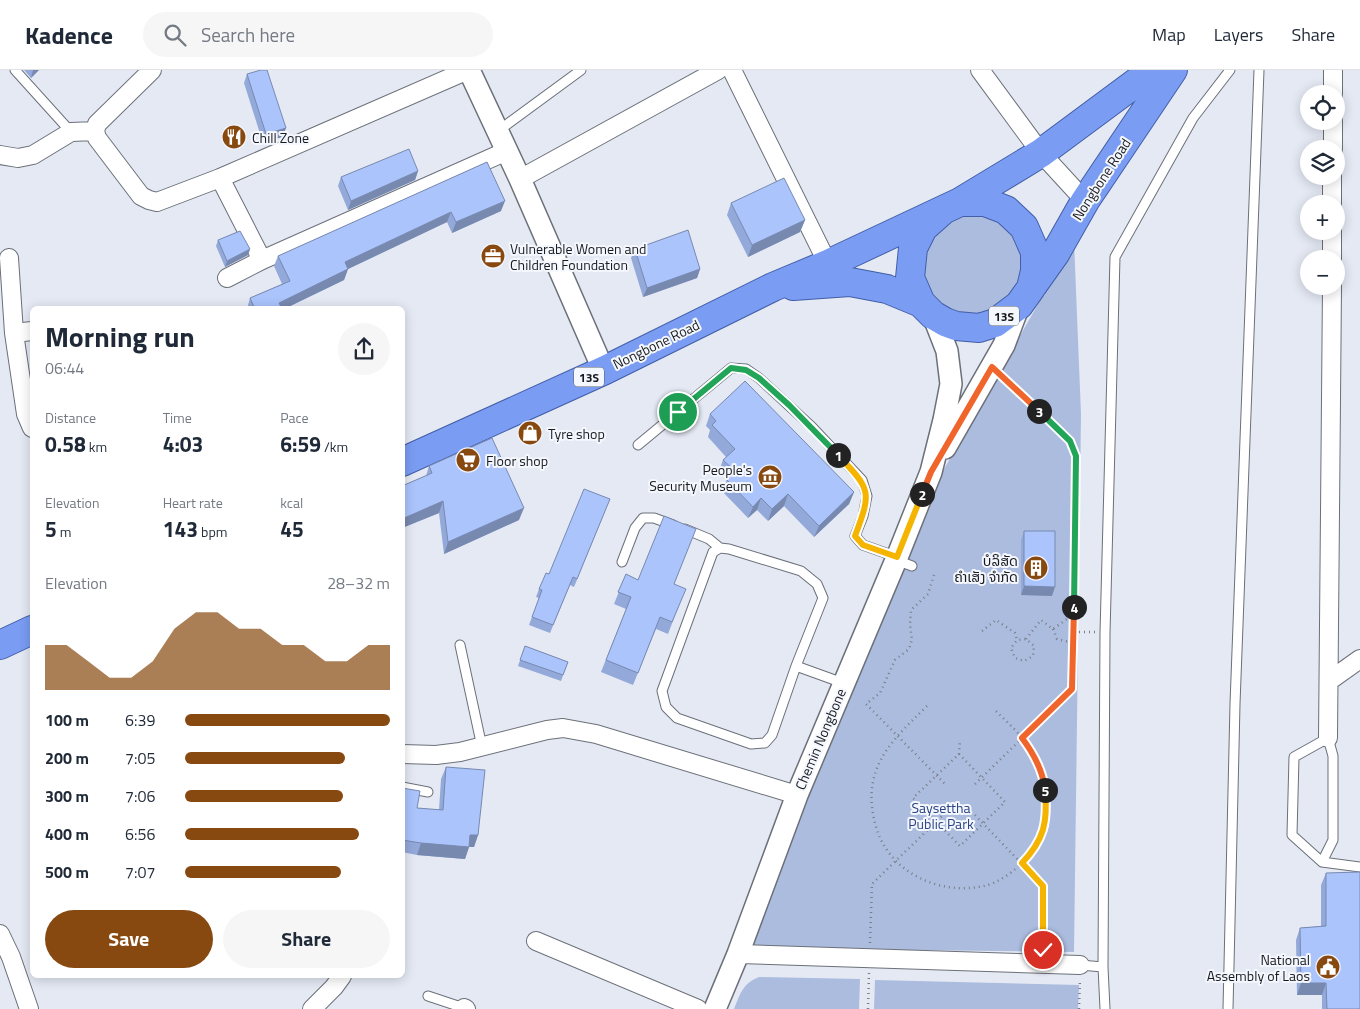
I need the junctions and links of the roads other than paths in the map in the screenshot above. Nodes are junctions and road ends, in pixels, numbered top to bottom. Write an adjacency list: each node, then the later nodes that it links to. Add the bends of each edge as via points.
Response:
1 (15, 70): 16 (lane)
2 (152, 70): 14 (street, via 98,124)
3 (469, 70): 15 (street); 20 (street)
4 (581, 70): 15 (lane)
5 (718, 70): 21 (street)
6 (732, 70): 26 (street)
7 (980, 70): 18 (street)
8 (1153, 70): 18 (highway, Nongbone Road / 13S)
9 (1173, 70): 22 (highway, Nongbone Road / 13S)
10 (1230, 70): 64 (lane, via 1193,118 1115,257 1105,633)
11 (1259, 70): 73 (lane, via 1234,704)
12 (1333, 70): 13 (street)
13 (1333, 85)
14 (95, 131): 16 (street); 20 (street, via 141,196 149,200 158,202)
15 (498, 131): 17 (street)
16 (71, 132): 19 (street, via 33,154 18,158)
17 (507, 151): 21 (street); 25 (street)
18 (1042, 153): 22 (street); 23 (highway, Nongbone Road / 13S)
19 (0, 155)
20 (220, 178): 25 (street)
21 (520, 179): 34 (street)
22 (1085, 200): 30 (highway, Nongbone Road / 13S, via 1055,254)
23 (950, 207): 26 (highway, Nongbone Road / 13S); 30 (highway, Nongbone Road / 13S, via 985,202 1006,210 1024,227 1035,252 1035,271); 31 (highway, Nongbone Road / 13S, via 923,228 913,248 910,278)
24 (9, 258): 33 (street)
25 (262, 260): 27 (street)
26 (828, 264): 28 (highway, Nongbone Road / 13S)
27 (227, 278)
28 (773, 287): 31 (highway, Nongbone Road / 13S, via 850,282 886,289); 34 (highway, Nongbone Road / 13S, via 735,294); 38 (highway, Nongbone Road / 13S, via 605,370)
29 (1332, 295): 50 (street)
30 (1025, 297): 31 (highway, Nongbone Road / 13S, via 995,323 979,328 945,322); 39 (street, Nongbone Road, via 1004,345)
31 (927, 309): 39 (street, via 947,351 951,384)
32 (30, 331): 33 (street)
33 (14, 334): 35 (street)
34 (599, 360): 37 (highway, Nongbone Road / 13S)
35 (30, 423)
36 (638, 445): 41 (lane, via 731,368 746,370 789,405 862,480 867,496 855,536 863,545)
37 (405, 448)
38 (405, 461)
39 (931, 472): 41 (street, Chemin Nongbone, via 922,510)
40 (720, 548): 42 (lane, via 694,533 654,518 643,518 635,528); 49 (lane, via 801,571 817,584 823,598); 49 (lane, via 713,552 662,691 666,708 678,718 751,744 765,743 772,735)
41 (902, 561): 51 (street, Chemin Nongbone)
42 (622, 562)
43 (30, 619): 45 (highway)
44 (30, 631): 47 (highway)
45 (0, 633)
46 (460, 645): 53 (lane)
47 (0, 646)
48 (1360, 659): 50 (street)
49 (796, 666): 51 (lane)
50 (1329, 681): 52 (street)
51 (844, 684): 57 (street, Chemin Nongbone)
52 (1328, 738): 58 (lane, via 1333,756 1333,840); 58 (lane, via 1294,757 1292,835)
53 (482, 747): 54 (street, via 436,755); 57 (street, via 547,730 579,730)
54 (405, 754)
55 (405, 788): 56 (lane)
56 (428, 792)
57 (797, 794): 62 (street, Chemin Nongbone)
58 (1322, 862): 59 (lane)
59 (1360, 867)
60 (0, 934): 67 (street)
61 (536, 941): 70 (street)
62 (738, 954): 63 (street, via 870,951); 71 (street, Chemin Nongbone)
63 (1080, 965): 64 (lane)
64 (1103, 967): 72 (lane)
65 (341, 978): 68 (street)
66 (428, 996): 69 (lane)
67 (29, 1009)
68 (312, 1009)
69 (465, 1009)
70 (698, 1009)
71 (715, 1009)
72 (1105, 1009)
73 (1228, 1009)

